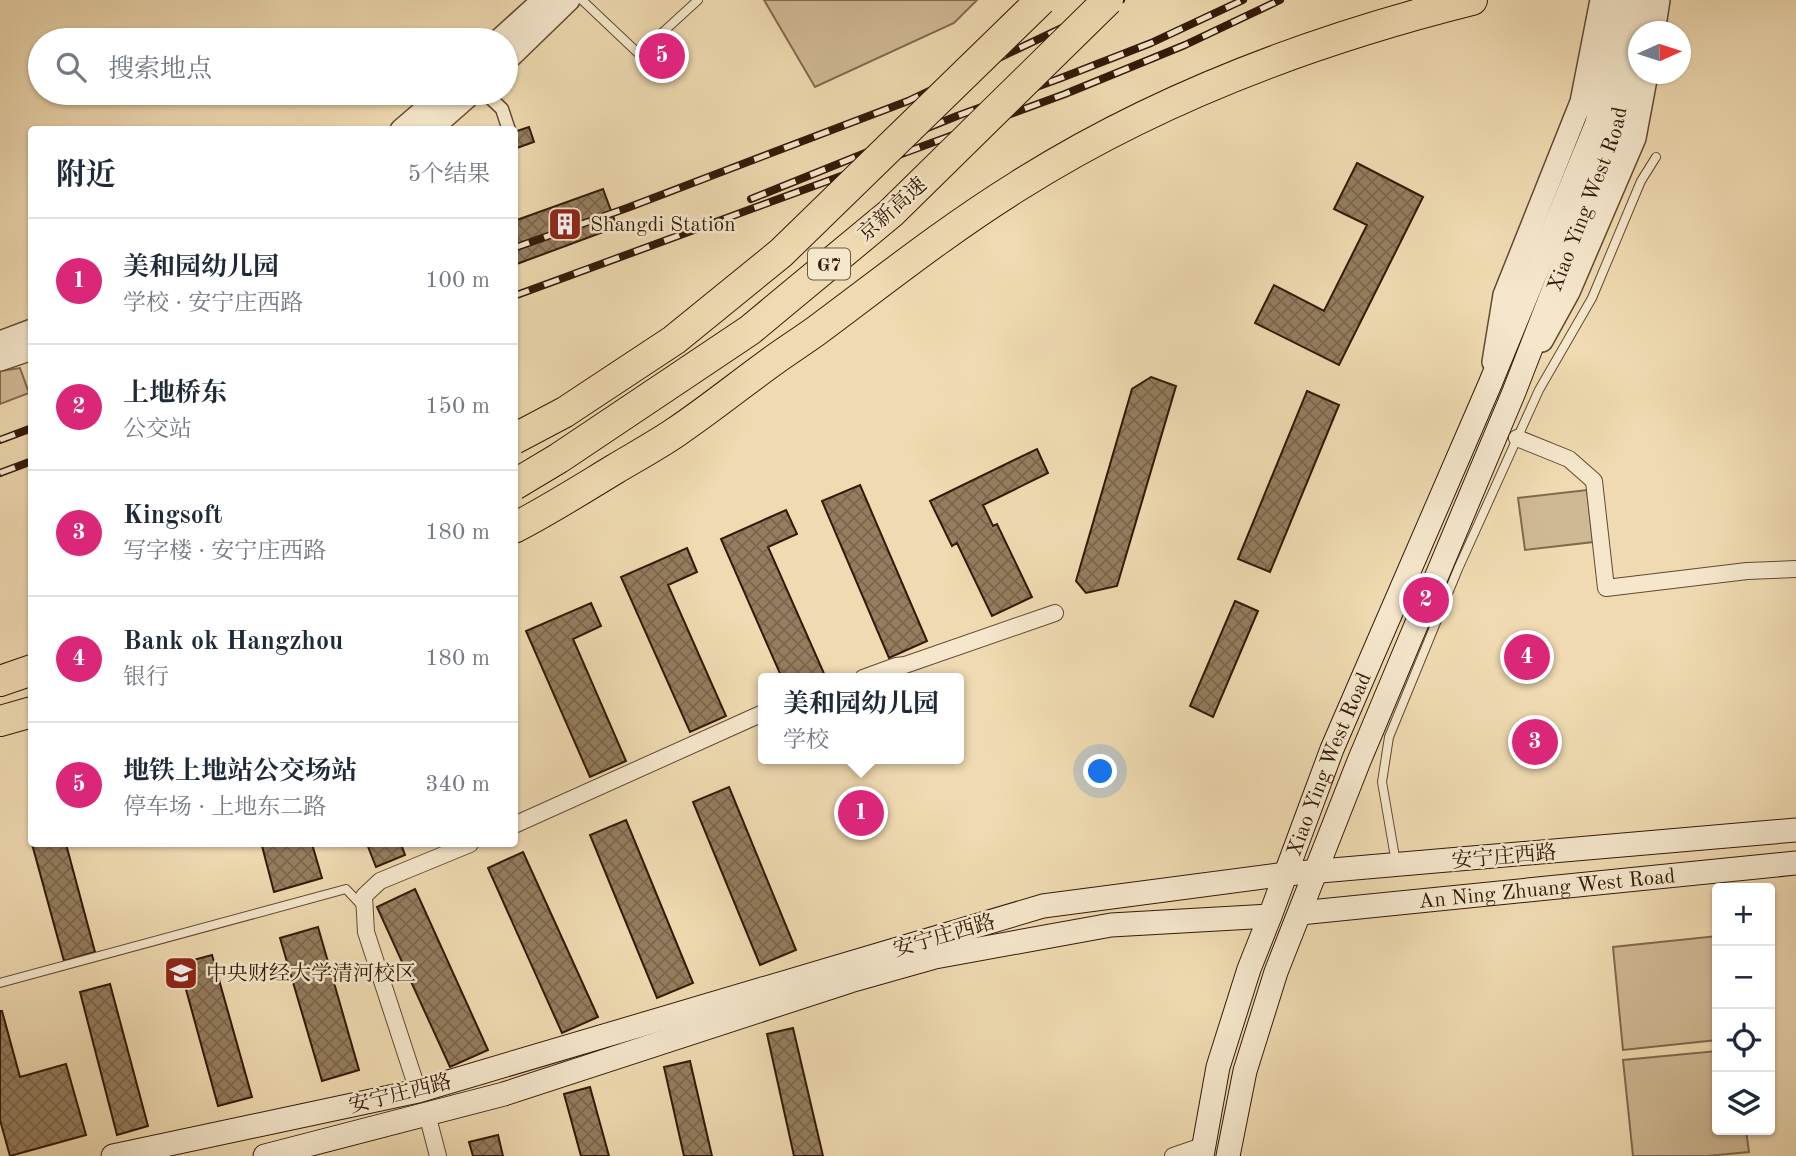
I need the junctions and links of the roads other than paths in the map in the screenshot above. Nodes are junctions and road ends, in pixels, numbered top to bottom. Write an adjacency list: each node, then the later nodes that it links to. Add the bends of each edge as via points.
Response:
1 (543, 0): 13 (street)
2 (569, 0): 14 (street)
3 (582, 0): 4 (lane, via 639,54)
4 (698, 0)
5 (1041, 0): 29 (highway, G7, bridge, via 781,253 674,340 565,412)
6 (1108, 0): 31 (highway, 京新高速 / G7, bridge, via 891,213 750,330)
7 (1472, 0): 32 (highway, via 1274,60 1094,141 971,216 675,433)
8 (1601, 0): 27 (street, Xiao Ying West Road, via 1581,102 1504,295)
9 (1622, 0): 27 (main road, Xiao Ying West Road, via 1597,123)
10 (1640, 0): 28 (main road, Xiao Ying West Road, via 1615,131)
11 (1659, 0): 12 (street)
12 (1656, 21)
13 (512, 28)
14 (518, 49)
15 (1645, 84): 28 (street, Xiao Ying West Road, via 1635,138 1569,292)
16 (430, 105): 19 (street)
17 (458, 105): 20 (street)
18 (498, 105): 21 (street)
19 (406, 126)
20 (435, 126)
21 (508, 126)
22 (1656, 157): 30 (lane, via 1641,181 1592,298)
23 (28, 332): 24 (street)
24 (0, 342)
25 (28, 350): 26 (street)
26 (0, 360)
27 (1490, 383): 46 (main road, Xiao Ying West Road, via 1332,749)
28 (1514, 392): 33 (main road, Xiao Ying West Road)
29 (518, 437)
30 (1517, 438): 33 (lane); 34 (street, via 1569,459 1594,481 1606,588)
31 (518, 483)
32 (518, 526)
33 (1450, 565): 44 (lane, via 1389,737 1382,782); 45 (main road, Xiao Ying West Road, via 1364,748)
34 (1796, 569)
35 (1055, 613): 37 (street)
36 (28, 671): 38 (highway)
37 (877, 673)
38 (0, 681)
39 (758, 715): 40 (street)
40 (518, 823)
41 (1796, 830): 44 (main road, 安宁庄西路)
42 (463, 847): 47 (street, via 380,881 364,897)
43 (1796, 863): 48 (main road, An Ning Zhuang West Road)
44 (1396, 866): 45 (main road, 安宁庄西路)
45 (1316, 872): 46 (main road, 安宁庄西路); 48 (main road, Xiao Ying West Road)
46 (1286, 874): 49 (main road, Xiao Ying West Road); 51 (main road, 安宁庄西路, via 1043,906)
47 (365, 908): 50 (lane, via 346,889); 51 (street, via 366,932)
48 (1300, 913): 49 (street); 58 (main road, Xiao Ying West Road, via 1245,1070)
49 (1270, 916): 52 (main road, via 1111,925 935,957 504,1094); 53 (main road, Xiao Ying West Road, via 1218,1067)
50 (0, 984)
51 (418, 1091): 54 (main road, 安宁庄西路)
52 (427, 1114): 55 (main road); 56 (street)
53 (1202, 1151): 57 (street)
54 (113, 1156)
55 (265, 1156)
56 (438, 1156)
57 (1173, 1156)
58 (1228, 1156)

